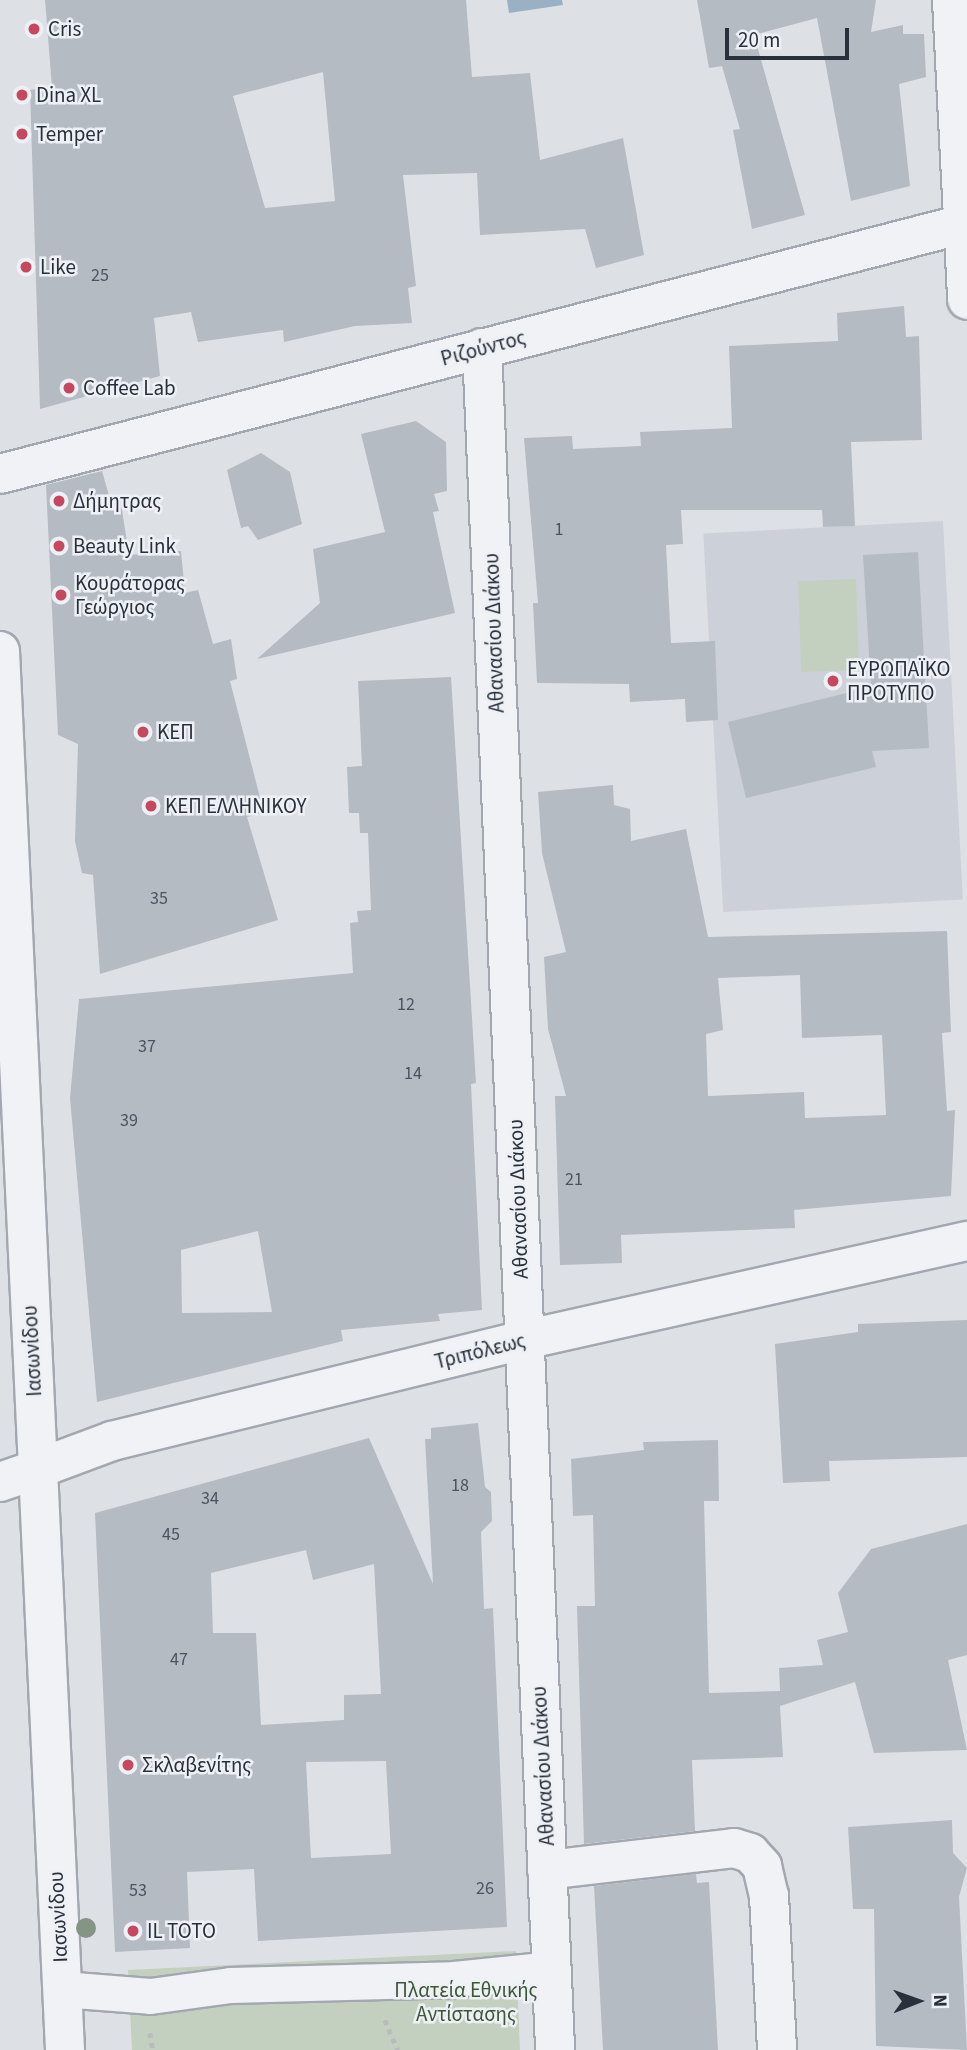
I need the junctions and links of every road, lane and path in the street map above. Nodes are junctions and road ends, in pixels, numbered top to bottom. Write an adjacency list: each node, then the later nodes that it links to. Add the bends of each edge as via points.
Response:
1 (952, 0): 2 (street)
2 (965, 224): 3 (street); 4 (street, Ριζούντος)
3 (967, 300)
4 (482, 348): 5 (street, Ριζούντος); 8 (street, Αθανασίου Διάκου)
5 (0, 474)
6 (0, 651): 9 (street, Ιασωνίδου)
7 (967, 1241): 8 (street, Τριπόλεως)
8 (524, 1340): 9 (street, Τριπόλεως, via 113,1441); 11 (street, Αθανασίου Διάκου)
9 (37, 1469): 10 (street, Τριπόλεως); 13 (street, Ιασωνίδου)
10 (0, 1482)
11 (547, 1870): 12 (street, Αθανασίου Διάκου); 16 (street, via 734,1848 750,1853 762,1866 769,1896)
12 (552, 1969): 13 (street, via 454,1979 230,1985 150,1996); 15 (street, Αθανασίου Διάκου)
13 (62, 1989): 14 (street, Ιασωνίδου)
14 (65, 2050)
15 (555, 2050)
16 (777, 2050)

